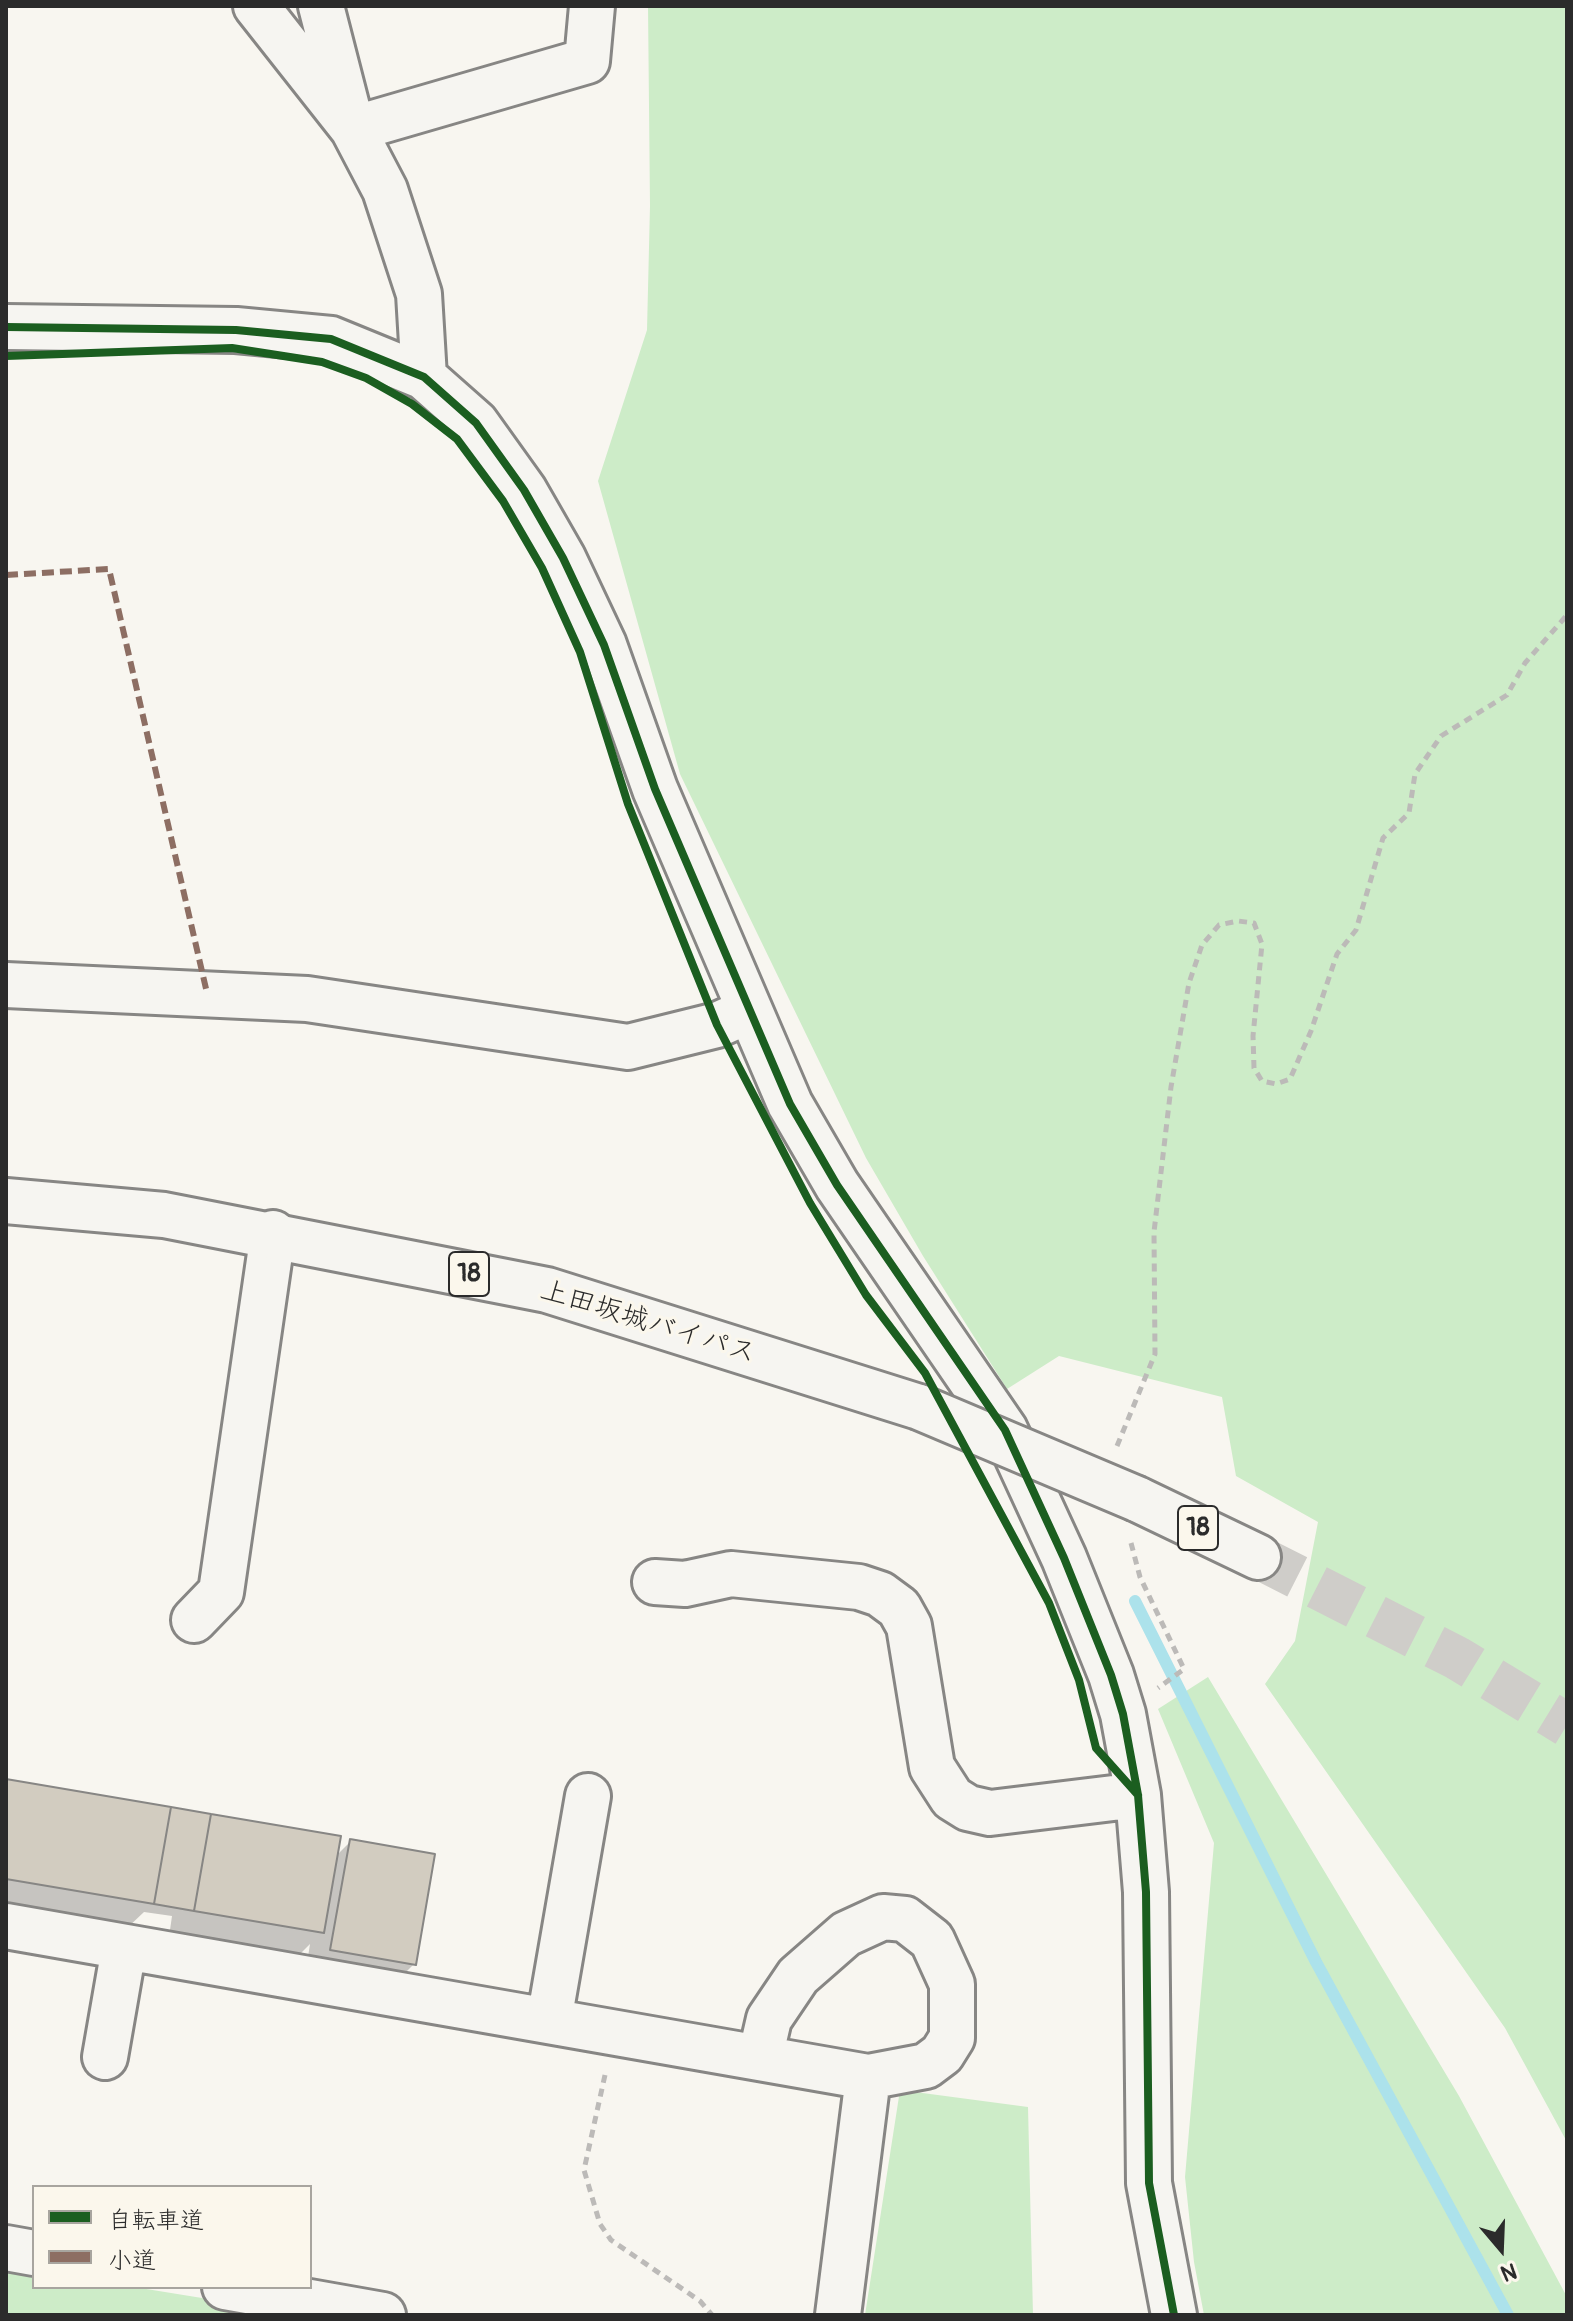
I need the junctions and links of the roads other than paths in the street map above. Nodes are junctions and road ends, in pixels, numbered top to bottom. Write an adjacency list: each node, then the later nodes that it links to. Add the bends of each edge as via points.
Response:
1 (256, 6): 4 (main road)
2 (321, 6): 4 (main road)
3 (592, 6): 4 (main road, via 587,61)
4 (353, 129): 6 (main road, via 385,190 419,294)
5 (6, 327): 6 (main road, via 236,330 331,339)
6 (424, 377): 8 (main road, via 476,423 524,490 563,558 604,645 655,789)
7 (6, 985): 8 (main road, via 307,999 628,1047 717,1025)
8 (748, 1011): 14 (main road, via 790,1104 837,1185 1005,1430 1064,1558 1123,1714)
9 (6, 1201): 10 (main road, 上田坂城バイパス / 18, via 164,1215)
10 (273, 1233): 11 (main road, 上田坂城バイパス / 18, bridge, via 547,1290 919,1407 1133,1518); 13 (main road, via 221,1592)
11 (1258, 1557)
12 (655, 1582): 14 (main road, via 685,1584 731,1574 859,1587 880,1594 899,1608 909,1626 932,1767 952,1798 968,1808 990,1813)
13 (194, 1620)
14 (1138, 1795): 27 (main road, via 1146,1892 1149,2183)
15 (588, 1796): 18 (main road)
16 (6, 1926): 17 (main road)
17 (124, 1948): 18 (main road); 19 (main road)
18 (549, 2021): 20 (main road)
19 (105, 2057)
20 (760, 2058): 21 (main road); 21 (main road, via 769,2019 798,1976 863,1924 883,1917 905,1919 932,1940 952,1984 952,2038 926,2066)
21 (868, 2077): 26 (main road)
22 (6, 2248): 23 (main road)
23 (32, 2253)
24 (236, 2289): 25 (main road)
25 (383, 2315)
26 (838, 2315)
27 (1174, 2315)

